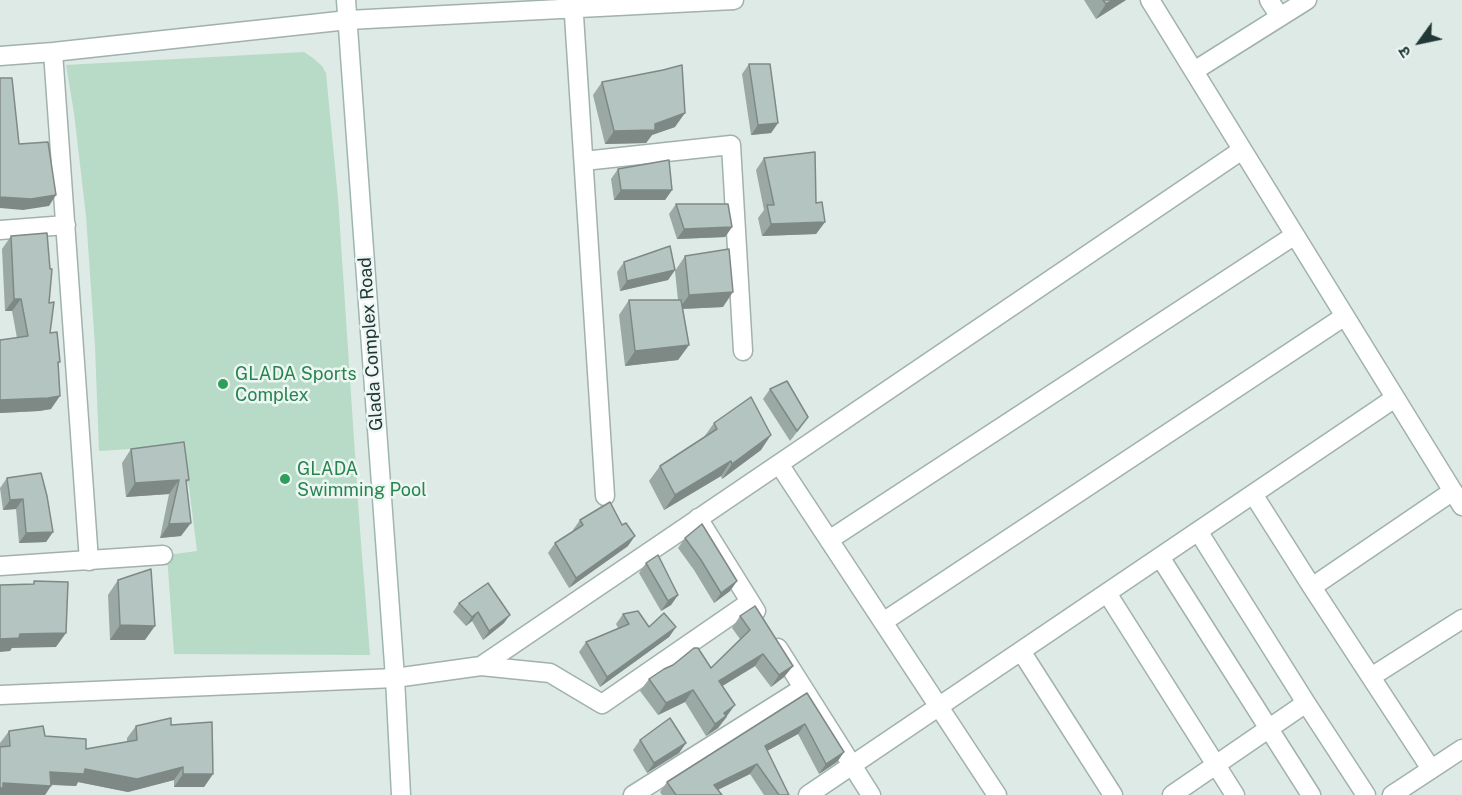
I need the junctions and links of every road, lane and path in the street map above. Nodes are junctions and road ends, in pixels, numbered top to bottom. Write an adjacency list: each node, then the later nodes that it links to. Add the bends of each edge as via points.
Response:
1 (346, 0): 8 (street, Glada Complex Road)
2 (734, 0): 6 (street)
3 (1150, 0): 11 (street)
4 (1269, 0): 7 (street)
5 (1307, 0): 7 (street)
6 (574, 4): 8 (street); 13 (street)
7 (1280, 17): 11 (street)
8 (348, 20): 9 (street); 39 (street, Glada Complex Road)
9 (53, 52): 10 (street); 14 (street)
10 (0, 56)
11 (1194, 71): 12 (street)
12 (1242, 150): 16 (street); 20 (street)
13 (584, 161): 18 (street, via 731,145); 22 (street)
14 (66, 225): 15 (street); 29 (street)
15 (0, 230)
16 (1295, 235): 17 (street); 26 (street)
17 (1345, 316): 19 (street); 35 (street)
18 (743, 351)
19 (1395, 398): 21 (street); 23 (street)
20 (778, 464): 24 (street); 26 (street)
21 (1253, 494): 25 (street); 31 (street)
22 (604, 496)
23 (1458, 499): 31 (street)
24 (699, 518): 33 (street); 37 (street)
25 (1198, 531): 28 (street); 42 (street)
26 (829, 540): 35 (street)
27 (163, 555): 29 (street)
28 (1160, 557): 32 (street); 44 (street)
29 (89, 561): 30 (street)
30 (0, 567)
31 (1312, 587): 38 (street)
32 (1107, 593): 36 (street); 46 (street)
33 (750, 602): 37 (street, via 602,704 550,672); 40 (street)
34 (1462, 619): 38 (street)
35 (883, 622): 43 (street)
36 (1021, 651): 43 (street); 54 (street)
37 (481, 666): 39 (street)
38 (1371, 677): 48 (street)
39 (395, 678): 41 (street); 50 (street, Glada Complex Road)
40 (803, 688): 47 (street); 49 (street)
41 (0, 695)
42 (1306, 703): 44 (street); 58 (street)
43 (939, 707): 47 (street); 53 (street)
44 (1268, 729): 46 (street); 57 (street)
45 (1462, 749): 48 (street)
46 (1216, 764): 55 (street); 56 (street)
47 (852, 766): 51 (street); 52 (street)
48 (1431, 769): 59 (street)
49 (637, 794)
50 (401, 795)
51 (808, 795)
52 (871, 795)
53 (997, 795)
54 (1113, 795)
55 (1172, 795)
56 (1235, 795)
57 (1311, 795)
58 (1366, 795)
59 (1392, 795)

